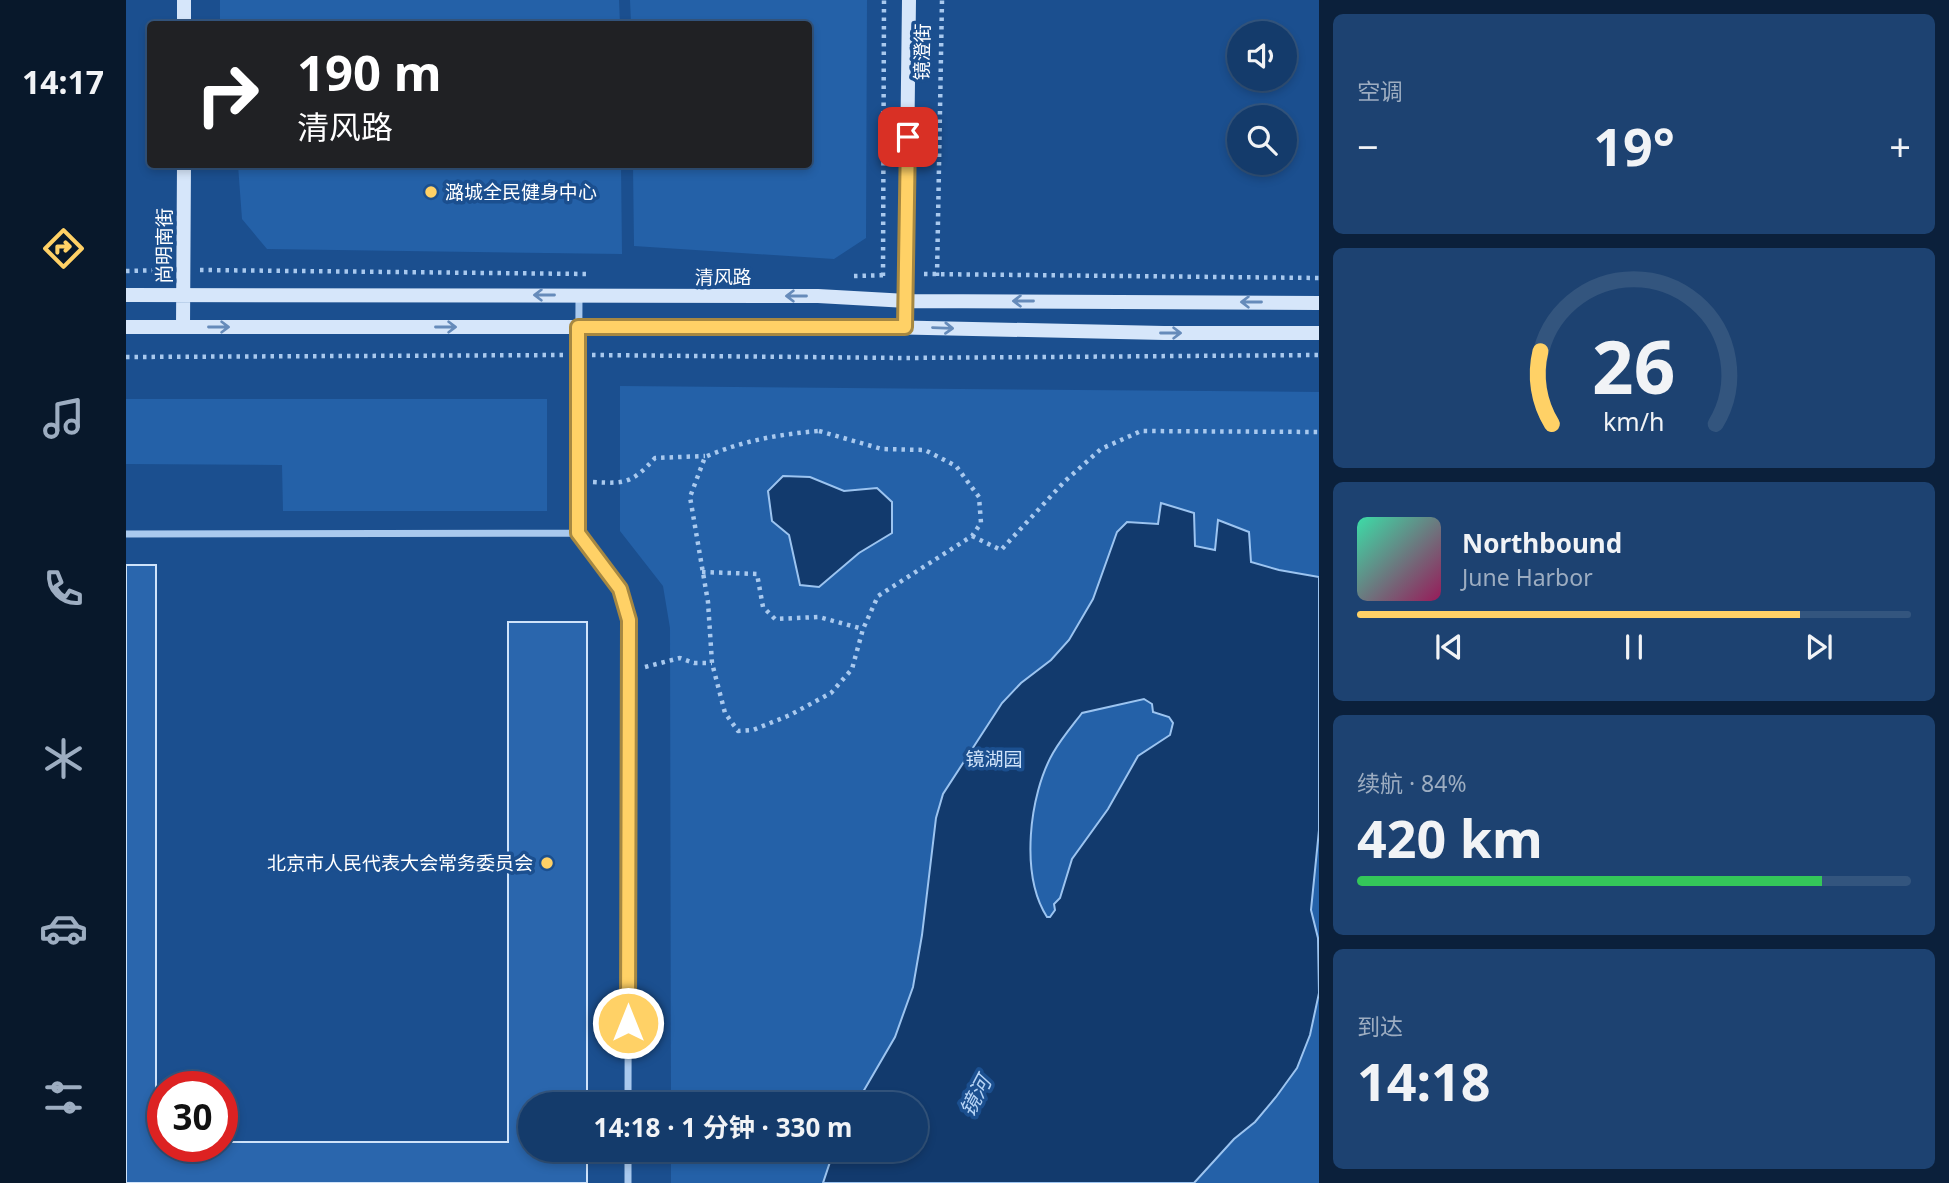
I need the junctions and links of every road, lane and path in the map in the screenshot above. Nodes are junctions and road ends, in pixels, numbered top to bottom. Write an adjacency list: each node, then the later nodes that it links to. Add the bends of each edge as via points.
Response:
1 (184, 0): 5 (street)
2 (884, 0): 10 (path, 镜澄街)
3 (908, 0): 11 (street, 镜澄街)
4 (942, 0): 12 (path, 镜澄街)
5 (184, 21)
6 (184, 168): 9 (street, 尚明南街)
7 (126, 295): 9 (street, 清风路)
8 (579, 295): 9 (street, 清风路, one-way to 9); 10 (street, 清风路, one-way to 8); 16 (street)
9 (183, 296): 15 (street, 尚明南街)
10 (882, 300): 11 (street, 清风路)
11 (907, 301): 12 (street, 清风路); 18 (street, 镜澄街)
12 (938, 301): 13 (street, 清风路, one-way to 12)
13 (1319, 303)
14 (126, 327): 15 (street)
15 (184, 327): 16 (street, one-way to 16)
16 (578, 327): 17 (street); 21 (street)
17 (882, 327): 18 (street); 24 (path)
18 (905, 327): 19 (street)
19 (938, 328): 20 (street, one-way to 20); 25 (path)
20 (1319, 332)
21 (578, 355): 23 (path); 24 (path); 28 (street)
22 (1319, 355): 25 (path)
23 (126, 357)
24 (881, 357): 25 (path)
25 (937, 357)
26 (1319, 432): 31 (path, via 1141,431 1101,449 1001,550)
27 (705, 457): 28 (path, via 654,458 639,476 620,483); 31 (path, via 732,445 780,434 819,431 882,449 925,450 956,466 979,498 981,523); 32 (path, via 690,497)
28 (578, 482): 29 (street)
29 (578, 533): 30 (street); 35 (street, via 620,589 629,620)
30 (126, 534)
31 (972, 536): 33 (path, via 878,596)
32 (702, 572): 33 (path, via 757,574 762,607 775,619 819,617); 34 (path)
33 (863, 629): 34 (path, via 852,669 831,693 753,730 738,731 725,713)
34 (712, 663): 35 (path, via 680,658)
35 (628, 672): 36 (street)
36 (628, 1092)
37 (628, 1162): 38 (street)
38 (628, 1183)

